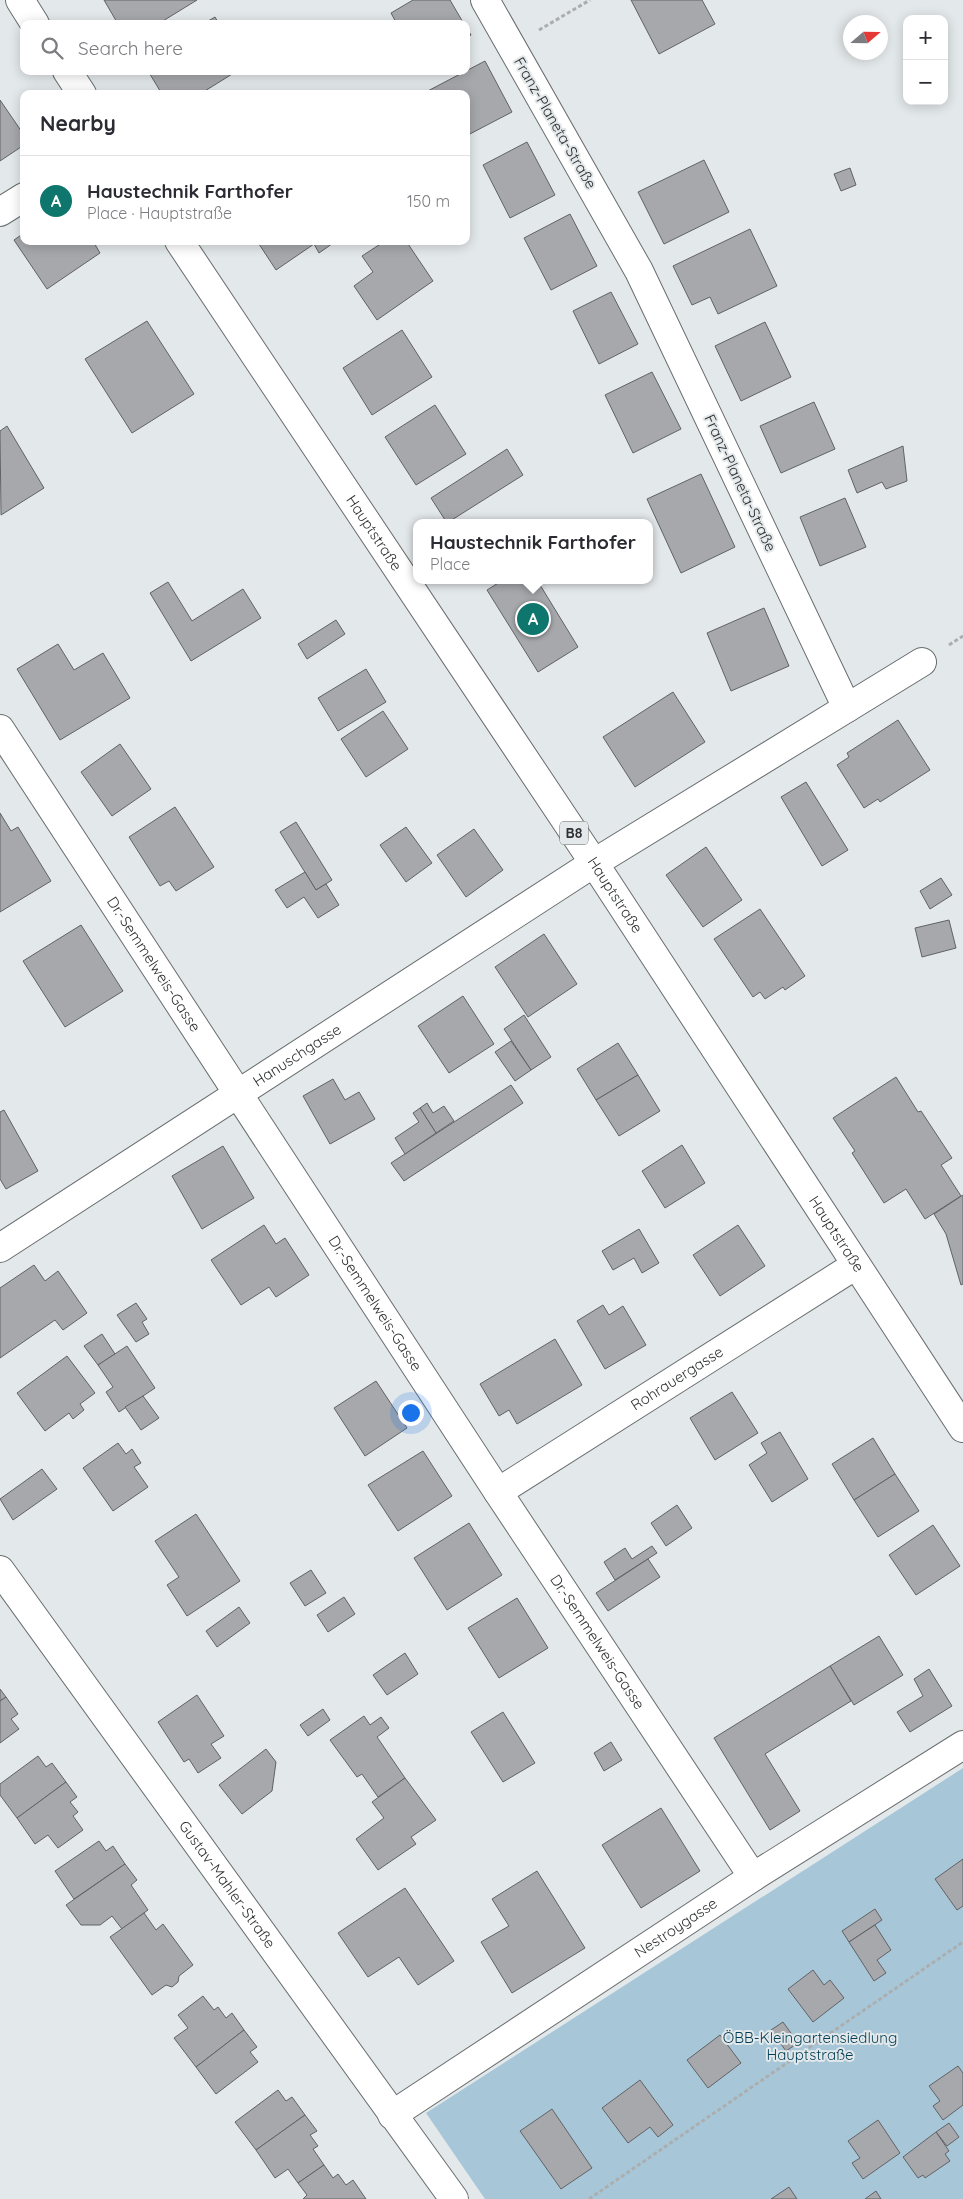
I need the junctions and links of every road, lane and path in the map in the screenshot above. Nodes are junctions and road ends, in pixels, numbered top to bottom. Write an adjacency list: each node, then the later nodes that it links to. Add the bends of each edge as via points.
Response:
1 (20, 0): 4 (street)
2 (485, 0): 5 (street, Franz-Planeta-Straße)
3 (590, 0): 5 (path)
4 (32, 20)
5 (511, 46): 12 (street, Franz-Planeta-Straße, via 638,270)
6 (70, 75): 7 (street)
7 (79, 90)
8 (20, 200): 9 (street)
9 (0, 212)
10 (182, 245): 14 (street, Hauptstraße / B8)
11 (922, 662): 12 (street)
12 (847, 708): 14 (street)
13 (0, 729): 15 (street, Dr.-Semmelweis-Gasse)
14 (594, 863): 15 (street, Hanuschgasse); 17 (street, Hauptstraße / B8)
15 (238, 1093): 16 (street, Hanuschgasse); 19 (street, Dr.-Semmelweis-Gasse)
16 (0, 1248)
17 (856, 1264): 18 (street, Hauptstraße / B8); 19 (street, Rohrauergasse)
18 (963, 1428)
19 (498, 1492): 22 (street, Dr.-Semmelweis-Gasse)
20 (0, 1570): 24 (street, Gustav-Mahler-Straße)
21 (963, 1745): 22 (street, Nestroygasse)
22 (753, 1877): 24 (street, Nestroygasse)
23 (963, 1942): 26 (path)
24 (392, 2115): 25 (street, Gustav-Mahler-Straße)
25 (454, 2199)
26 (589, 2199)

